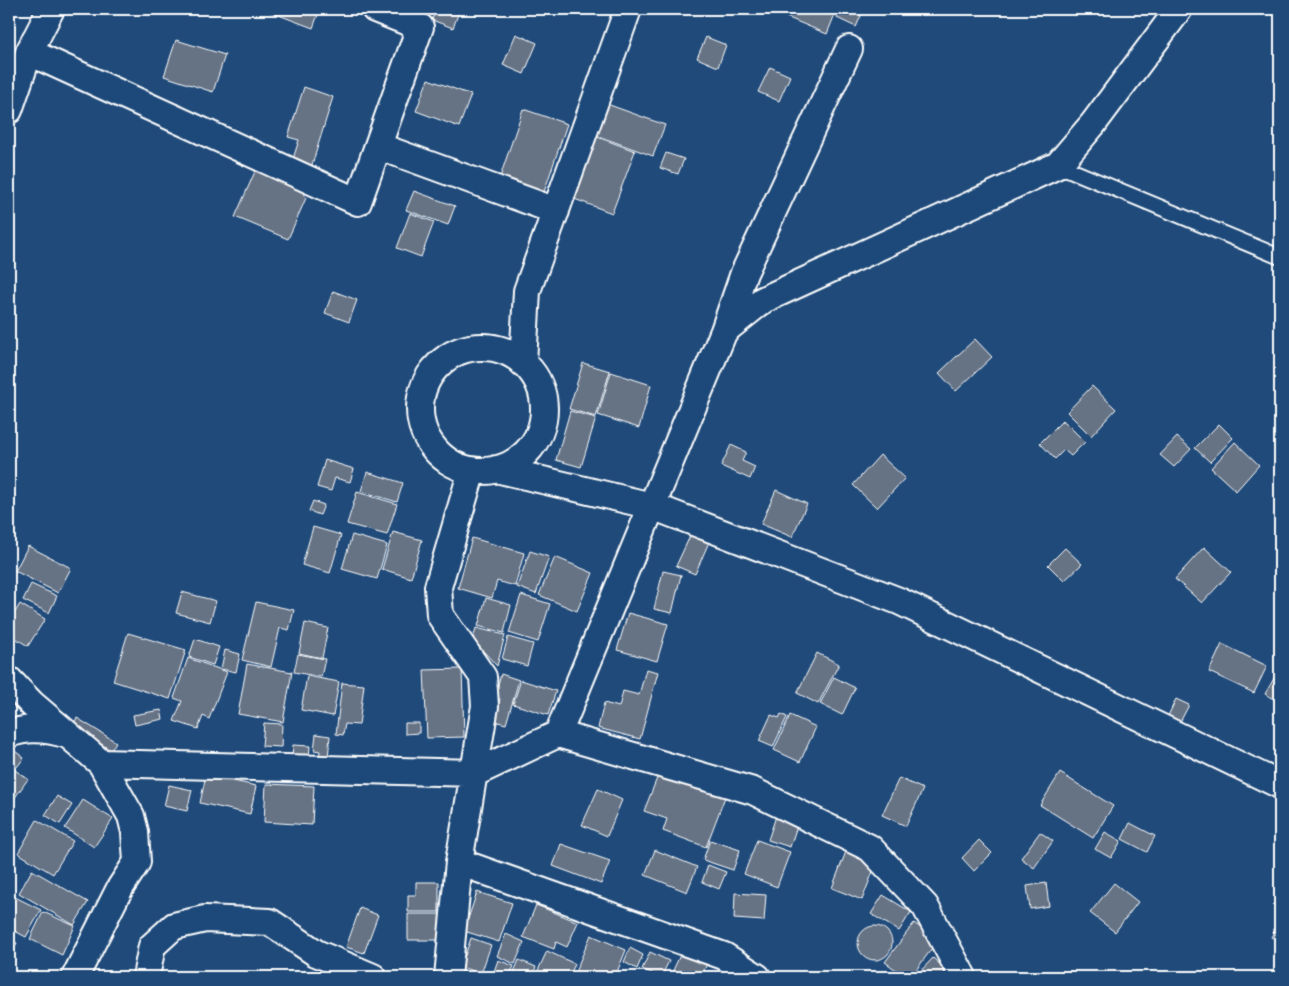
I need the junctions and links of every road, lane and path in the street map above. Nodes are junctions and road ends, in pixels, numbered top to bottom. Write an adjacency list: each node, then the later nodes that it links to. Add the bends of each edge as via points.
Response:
1 (50, 9): 6 (street)
2 (375, 9): 8 (street, via 420,27)
3 (628, 9): 10 (street)
4 (1179, 9): 9 (street, via 1093,124)
5 (849, 49): 12 (street, via 744,272)
6 (29, 52): 7 (street); 8 (street, via 358,202)
7 (9, 110)
8 (378, 146): 10 (street)
9 (1058, 165): 11 (lane); 12 (street, via 763,300)
10 (556, 211): 13 (street, via 527,291)
11 (1280, 258)
12 (724, 331): 16 (street)
13 (524, 362): 14 (street, via 506,351 476,346 462,350 436,366 421,392 419,406 425,436); 15 (street, via 543,396 542,426 536,440 516,461)
14 (434, 448): 15 (street, via 458,466); 17 (street, via 456,485)
15 (484, 469): 16 (street); 17 (street)
16 (652, 506): 20 (street); 24 (street, via 898,601)
17 (459, 516): 23 (street, via 438,587 440,615 483,677 485,706)
18 (9, 680): 21 (street)
19 (9, 734): 21 (street, via 48,729)
20 (558, 734): 23 (street); 31 (street, via 753,791 870,848 924,906)
21 (68, 735): 22 (street)
22 (101, 763): 23 (street); 26 (street, via 131,816 137,862 120,888)
23 (475, 773): 25 (street)
24 (1280, 785)
25 (459, 862): 29 (street); 30 (street, via 724,956)
26 (75, 977)
27 (146, 977): 28 (street, via 152,946 174,926 204,919 270,922 316,953)
28 (373, 977)
29 (448, 977)
30 (756, 977)
31 (963, 977)

